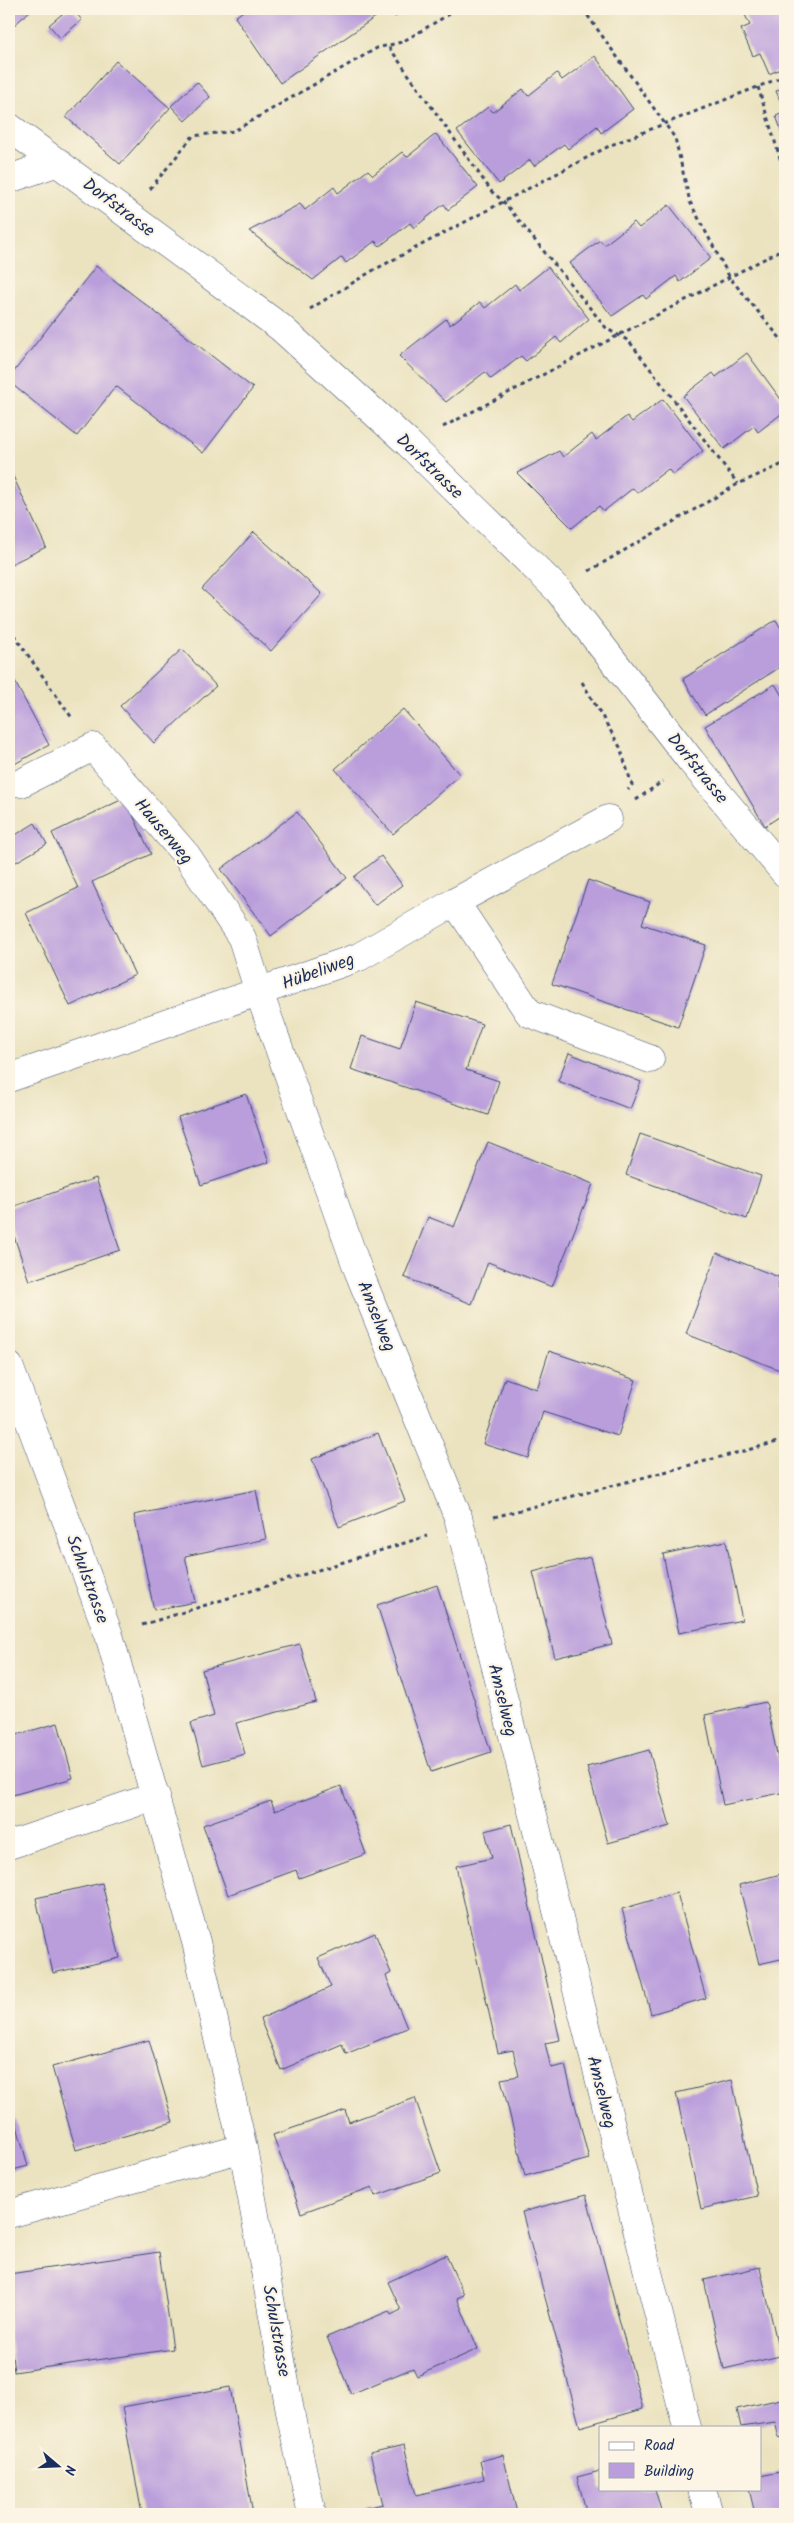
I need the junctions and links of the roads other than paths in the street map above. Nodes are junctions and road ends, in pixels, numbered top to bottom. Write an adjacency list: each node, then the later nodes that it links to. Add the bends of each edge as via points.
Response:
1 (9, 127): 2 (street, Dorfstrasse)
2 (58, 162): 3 (street); 6 (street, Dorfstrasse, via 280,327 409,444 558,590 691,762)
3 (9, 179)
4 (20, 783): 8 (street, Hauserweg, via 92,748 187,856 242,938)
5 (608, 820): 7 (street, Hübeliweg)
6 (785, 873)
7 (455, 902): 8 (street, Hübeliweg, via 359,957); 9 (street, via 529,1012)
8 (259, 992): 10 (street, Hübeliweg); 16 (street, Amselweg, via 358,1270 458,1517)
9 (650, 1059)
10 (9, 1078)
11 (9, 1366): 12 (street, Schulstrasse, via 108,1635)
12 (156, 1796): 13 (street); 14 (street, Schulstrasse, via 196,1942)
13 (9, 1845)
14 (243, 2148): 15 (street); 18 (street, Schulstrasse, via 292,2422)
15 (9, 2214)
16 (687, 2426)
17 (702, 2490): 19 (street)
18 (312, 2514)
19 (709, 2514)

